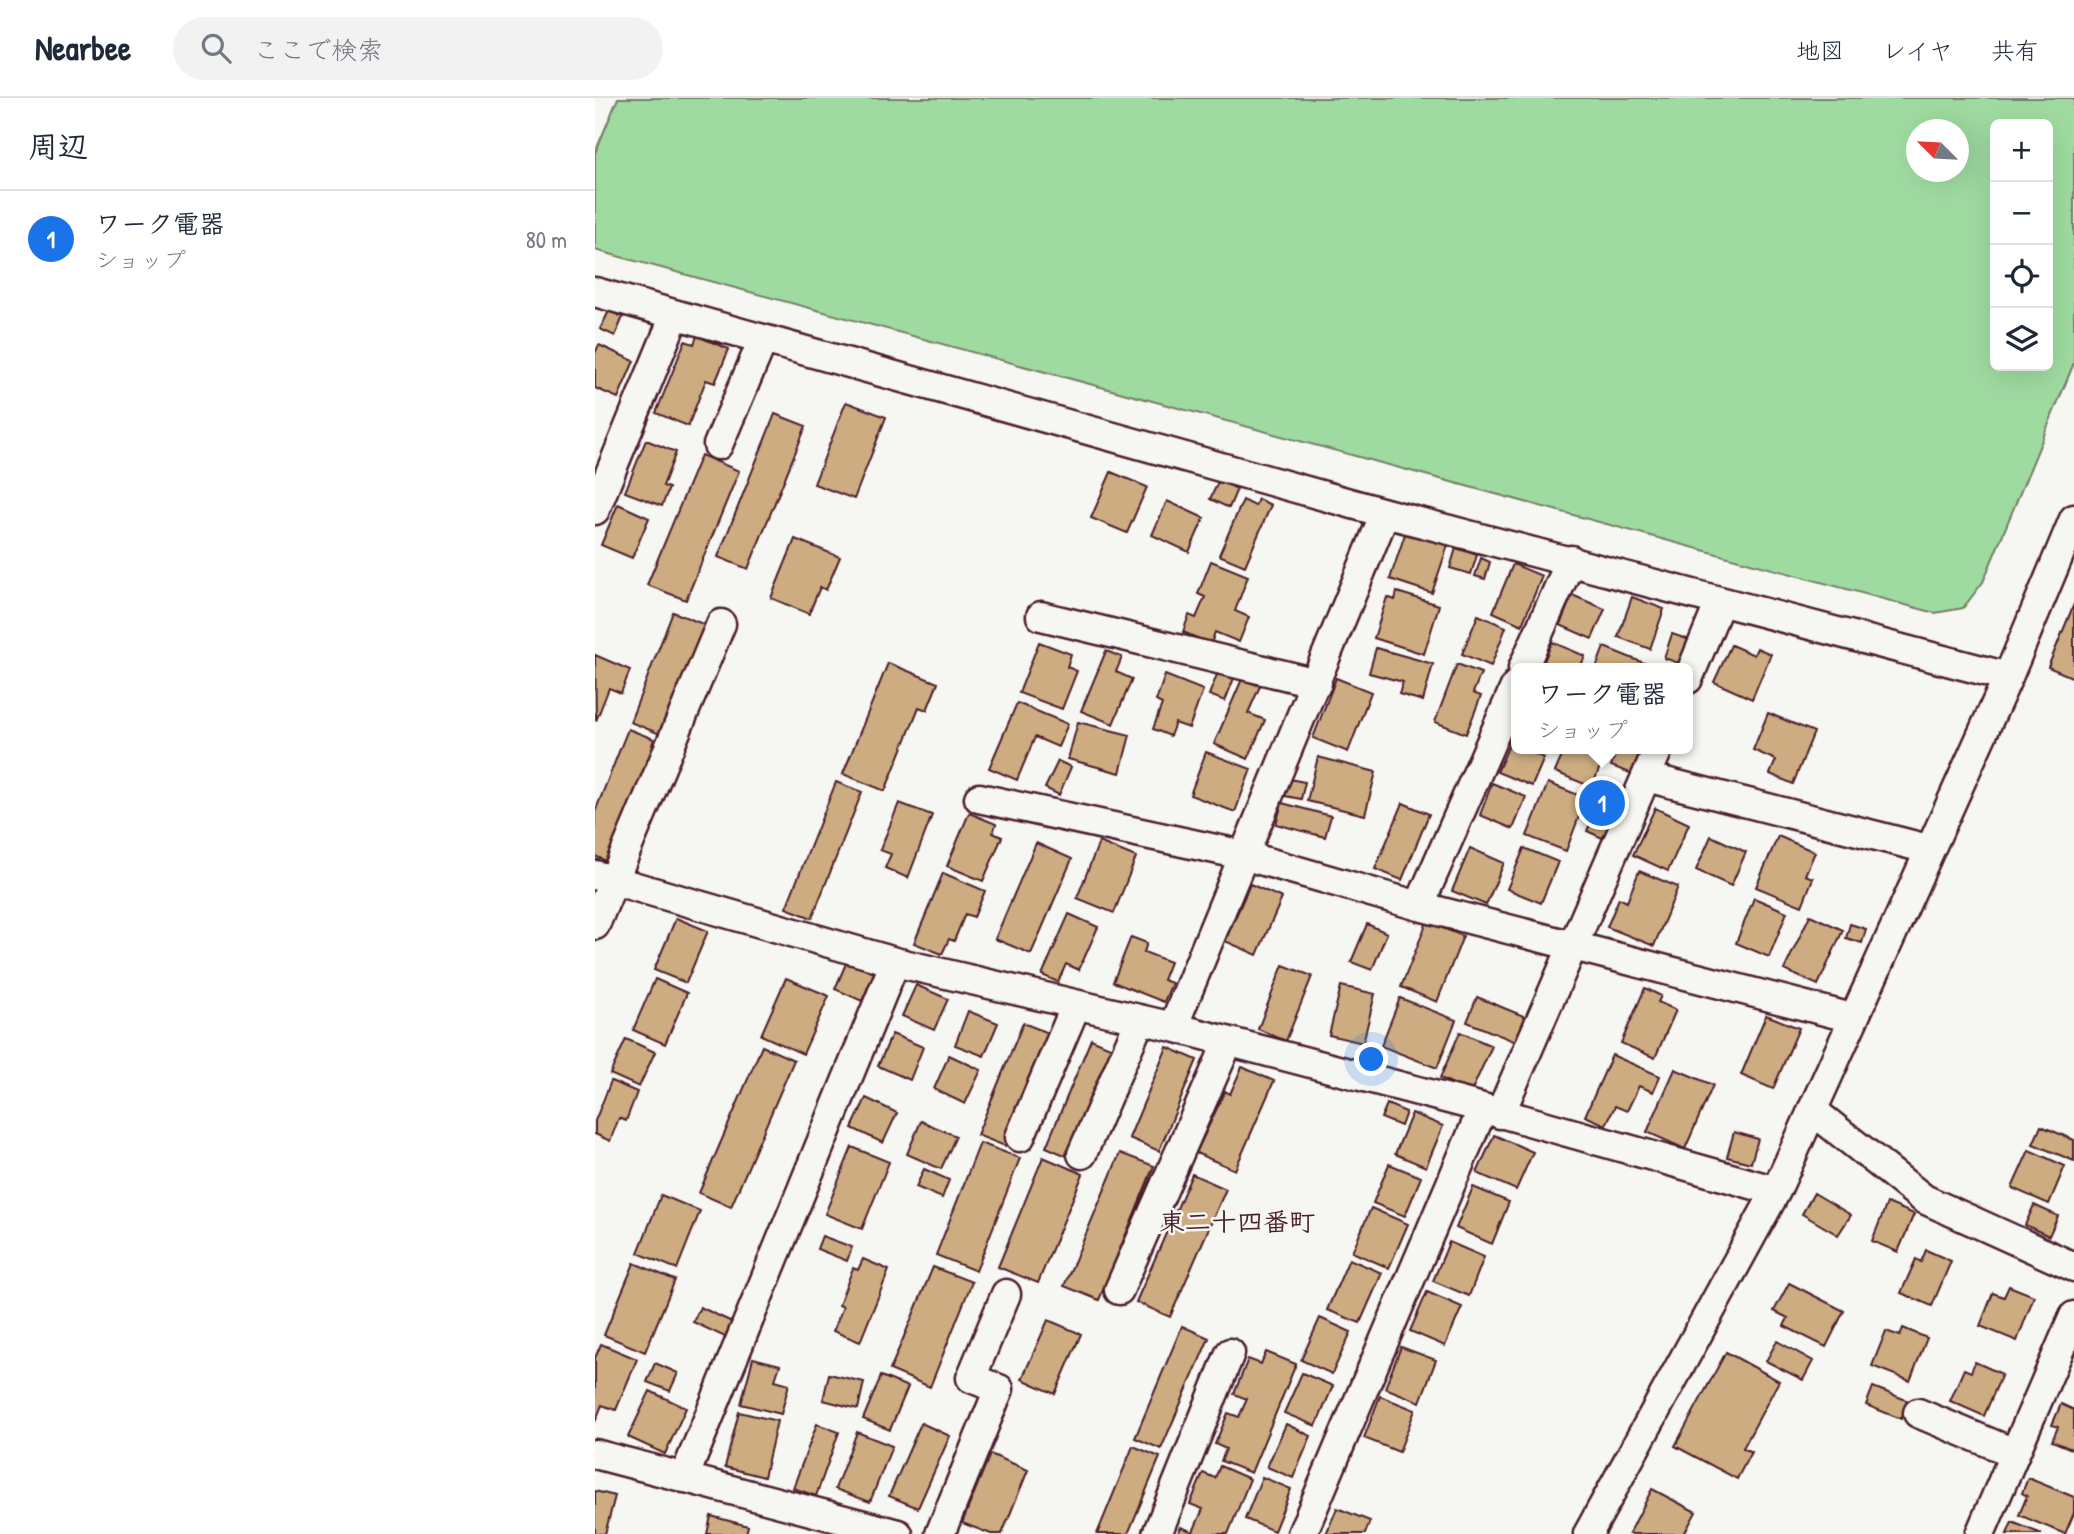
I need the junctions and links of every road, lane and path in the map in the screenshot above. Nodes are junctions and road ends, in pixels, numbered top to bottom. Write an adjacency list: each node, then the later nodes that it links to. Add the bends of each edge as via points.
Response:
1 (595, 292): 2 (street)
2 (675, 315): 3 (street); 5 (street)
3 (763, 340): 4 (street); 6 (street)
4 (718, 445)
5 (595, 510)
6 (1385, 513): 8 (street); 15 (street)
7 (2074, 519): 14 (street)
8 (1571, 560): 9 (street); 12 (street)
9 (1720, 602): 13 (street); 14 (street)
10 (1041, 616): 15 (street)
11 (721, 624): 22 (street)
12 (1525, 663)
13 (1693, 667)
14 (2008, 677): 20 (street)
15 (1317, 683): 21 (street)
16 (1511, 696): 23 (street)
17 (1656, 754): 18 (street)
18 (1646, 777): 20 (street); 25 (street)
19 (979, 798): 21 (street)
20 (1928, 849): 28 (street)
21 (1243, 855): 23 (street); 30 (street)
22 (604, 878): 24 (street); 26 (street)
23 (1419, 906): 25 (street)
24 (595, 925)
25 (1573, 947): 28 (street); 33 (street)
26 (895, 962): 27 (street); 45 (street)
27 (1076, 1005): 29 (street); 34 (street)
28 (1852, 1018): 32 (street)
29 (1140, 1020): 30 (street); 35 (street)
30 (1173, 1027): 31 (street)
31 (1228, 1042): 33 (street); 38 (street)
32 (1812, 1110): 36 (street); 37 (street, via 1924,1199)
33 (1491, 1111): 36 (street); 49 (street)
34 (1020, 1137)
35 (1082, 1154)
36 (1776, 1191): 50 (street)
37 (2074, 1267)
38 (1119, 1290)
39 (1006, 1294): 47 (street, via 971,1378 999,1389)
40 (2074, 1316): 44 (street)
41 (1230, 1353): 48 (street)
42 (1918, 1413): 44 (street)
43 (595, 1454): 45 (street)
44 (2014, 1454): 51 (street)
45 (684, 1478): 46 (street)
46 (898, 1534)
47 (940, 1534)
48 (1157, 1534)
49 (1302, 1534)
50 (1588, 1534)
51 (1980, 1534)

